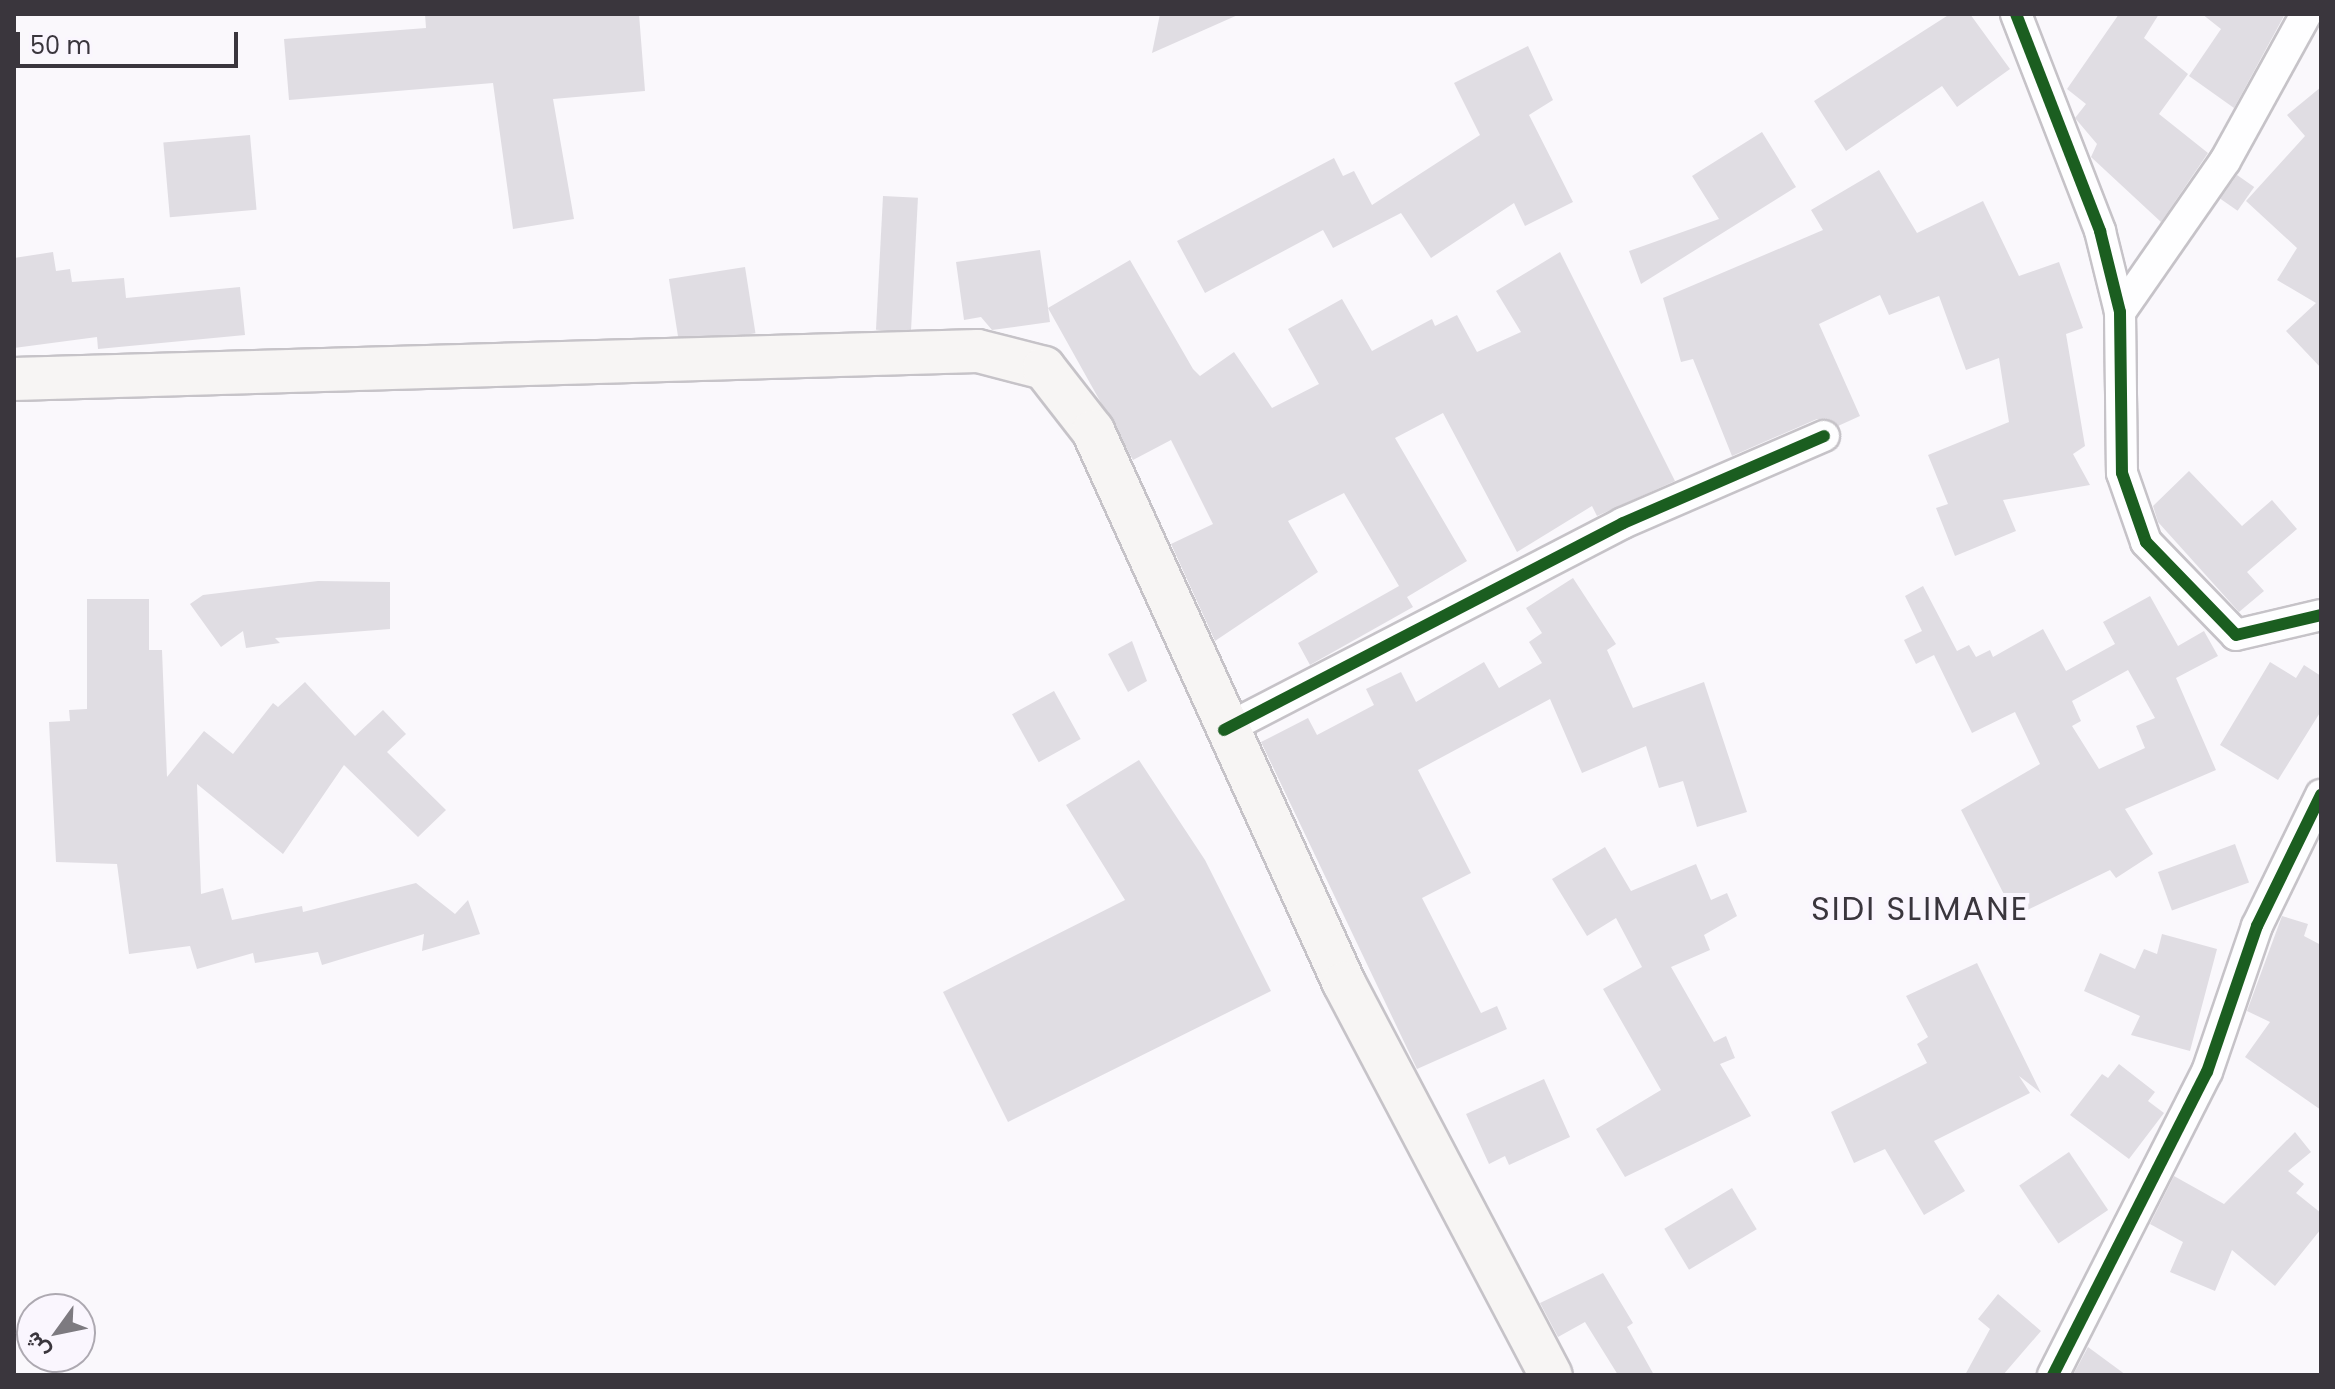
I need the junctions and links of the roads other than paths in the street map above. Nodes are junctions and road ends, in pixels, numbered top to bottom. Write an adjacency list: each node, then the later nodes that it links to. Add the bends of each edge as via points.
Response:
1 (2016, 14): 3 (street, via 2100,231)
2 (2306, 14): 3 (street, via 2225,161)
3 (2120, 312): 6 (street, via 2122,473 2146,542 2236,635)
4 (14, 379): 7 (main road, via 978,351 1044,368 1093,431)
5 (1824, 436): 7 (street, via 1623,523)
6 (2321, 615)
7 (1224, 730): 9 (main road, via 1344,983)
8 (2321, 795): 10 (street, via 2257,926 2207,1072)
9 (1551, 1375)
10 (2053, 1375)

